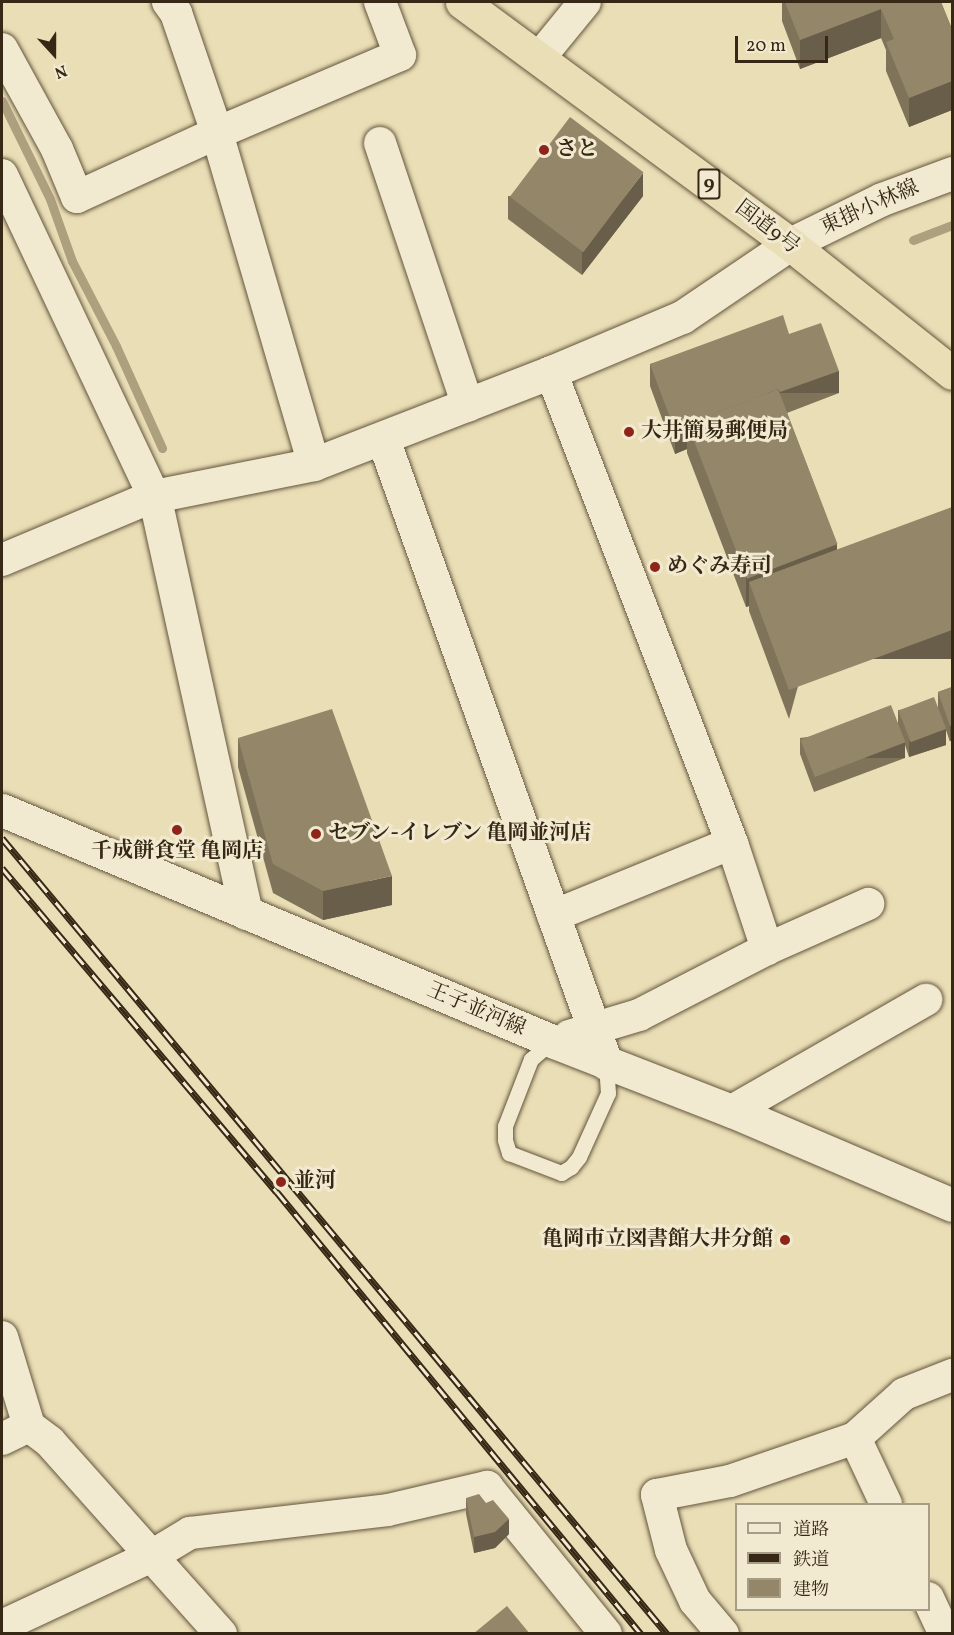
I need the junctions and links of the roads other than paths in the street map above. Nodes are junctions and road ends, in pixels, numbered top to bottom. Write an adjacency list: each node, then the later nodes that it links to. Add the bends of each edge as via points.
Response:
1 (168, 2): 7 (street, via 176,13)
2 (380, 2): 7 (street, via 400,56)
3 (462, 2): 6 (highway, 国道9号 / 9)
4 (585, 2): 6 (street)
5 (4, 56): 7 (street, via 57,149 77,197)
6 (540, 57): 11 (highway, 国道9号 / 9)
7 (216, 132): 16 (street)
8 (380, 143): 14 (street)
9 (952, 173): 11 (street, 東掛小林線, via 882,199)
10 (2, 175): 17 (street)
11 (790, 244): 12 (street, 東掛小林線, via 682,317); 13 (highway, 国道9号 / 9)
12 (550, 372): 14 (street, 東掛小林線); 20 (street)
13 (952, 372)
14 (468, 406): 15 (street, 東掛小林線)
15 (382, 439): 16 (street, 東掛小林線); 23 (street)
16 (314, 464): 17 (street, 東掛小林線)
17 (154, 496): 18 (street); 22 (street)
18 (2, 560)
19 (2, 810): 22 (street, 王子並河線)
20 (732, 843): 23 (street); 24 (street)
21 (868, 904): 24 (street)
22 (246, 913): 27 (street, 王子並河線)
23 (553, 916): 26 (street)
24 (767, 949): 26 (street, via 639,1015)
25 (926, 1000): 29 (street)
26 (594, 1028): 27 (street); 28 (street)
27 (552, 1041): 28 (street, 王子並河線); 28 (lane, via 531,1059 505,1126 508,1153 561,1173 571,1167 608,1093)
28 (606, 1064): 29 (street, 王子並河線)
29 (732, 1111): 30 (street, 王子並河線)
30 (952, 1205)
31 (2, 1337): 33 (street)
32 (952, 1375): 34 (street, via 904,1394)
33 (15, 1432): 36 (street, via 50,1442)
34 (855, 1438): 35 (street); 41 (street, via 730,1481 657,1495 671,1550 695,1601)
35 (886, 1503)
36 (150, 1557): 38 (street); 39 (street); 40 (street, via 190,1533 388,1510 487,1487)
37 (930, 1602): 42 (street)
38 (2, 1626)
39 (221, 1634)
40 (606, 1634)
41 (723, 1634)
42 (945, 1634)

